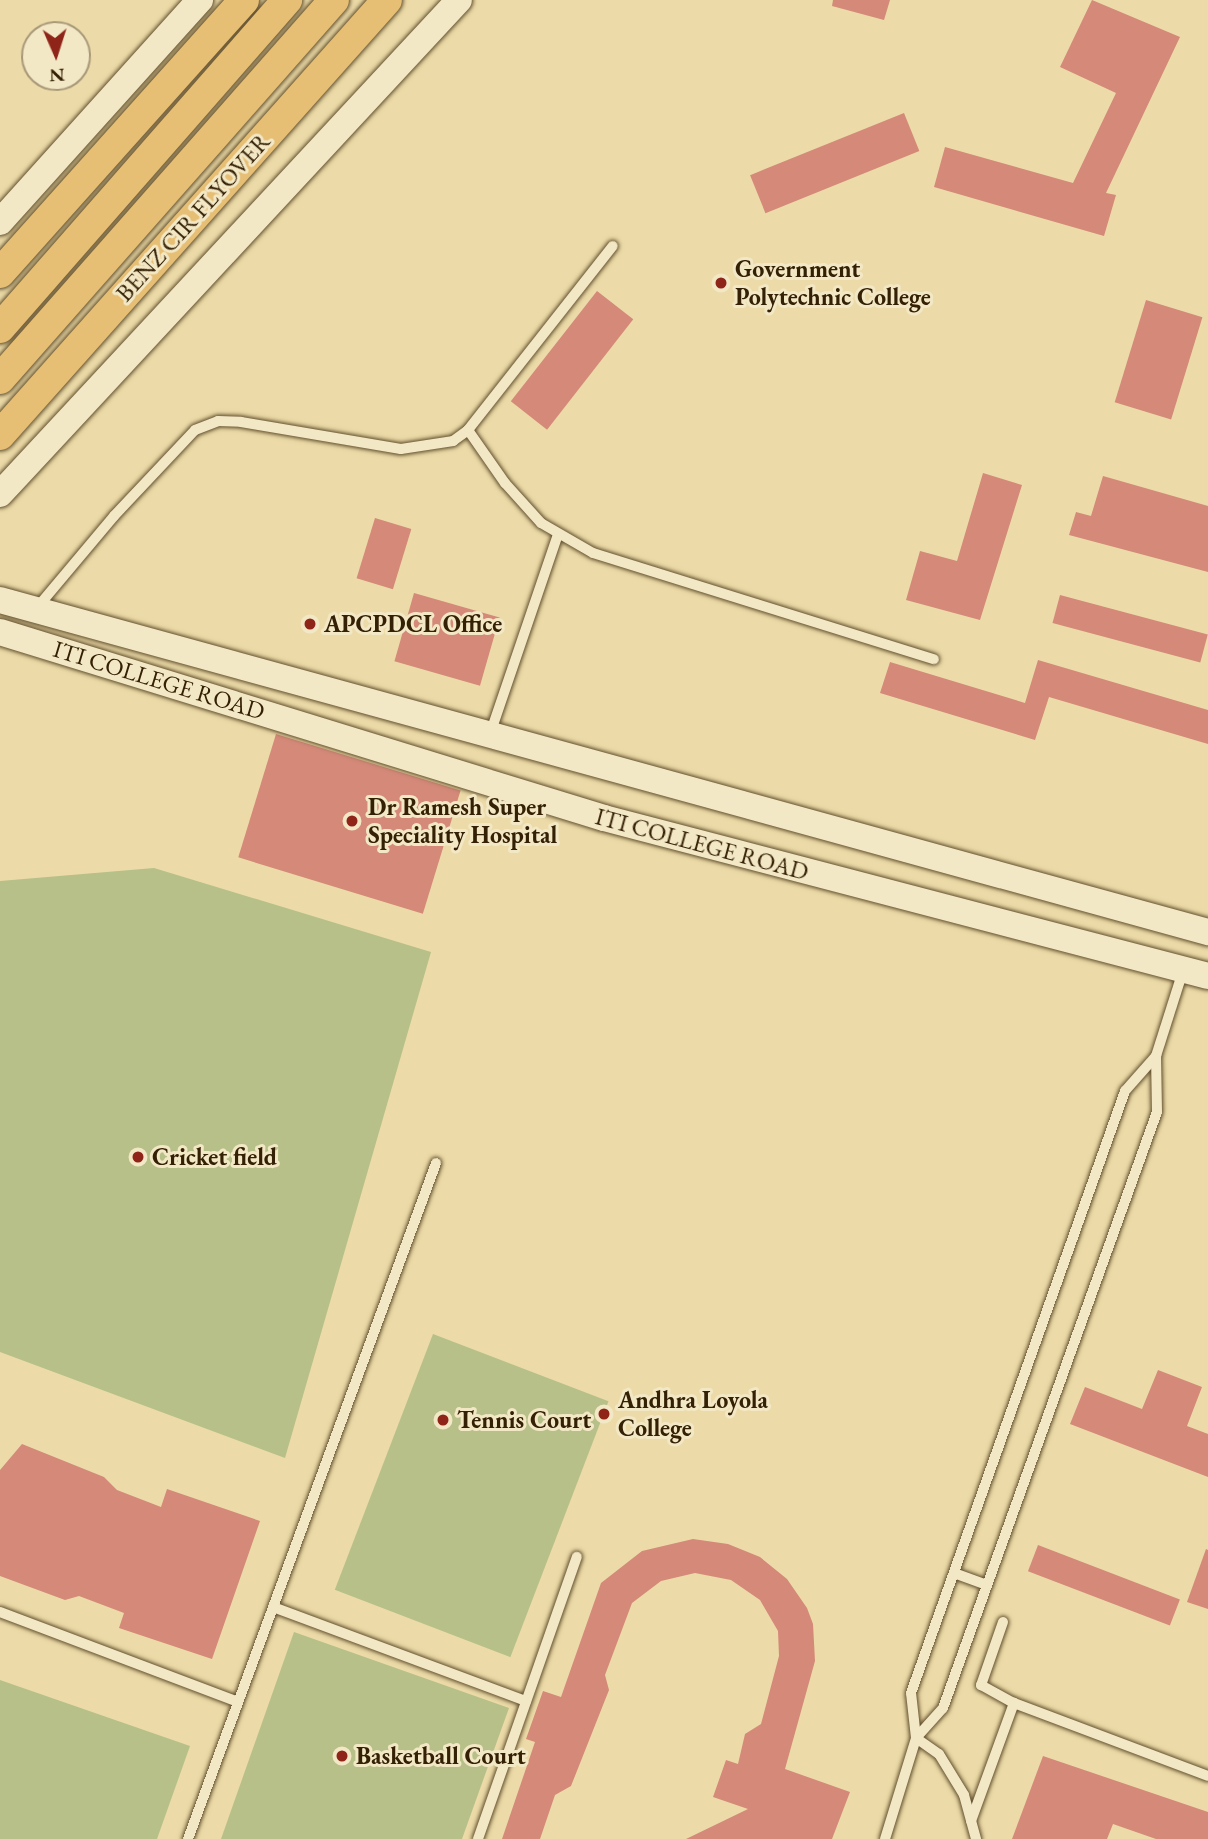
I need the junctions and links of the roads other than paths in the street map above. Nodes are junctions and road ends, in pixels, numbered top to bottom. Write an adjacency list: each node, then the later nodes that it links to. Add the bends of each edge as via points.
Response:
1 (200, 0): 7 (street)
2 (244, 0): 9 (main road)
3 (287, 0): 10 (main road)
4 (334, 0): 11 (main road)
5 (387, 0): 13 (main road, BENZ CIR FLYOVER)
6 (458, 0): 14 (street)
7 (0, 222)
8 (613, 246): 12 (lane)
9 (0, 273)
10 (0, 328)
11 (0, 379)
12 (468, 430): 15 (lane, via 505,483); 17 (lane, via 433,448 401,449 241,422 218,421 195,430 114,516)
13 (0, 435)
14 (0, 494)
15 (558, 534): 19 (lane, via 593,553); 20 (lane)
16 (0, 600): 17 (street, ITI COLLEGE ROAD)
17 (36, 610): 20 (street, ITI COLLEGE ROAD)
18 (0, 632): 22 (street, ITI COLLEGE ROAD, via 604,818)
19 (934, 659)
20 (490, 734): 21 (street, ITI COLLEGE ROAD)
21 (1208, 932)
22 (1196, 973): 23 (lane)
23 (1156, 1056): 26 (lane, via 1125,1091); 27 (lane, via 1157,1112)
24 (436, 1163): 28 (lane)
25 (577, 1558): 31 (lane)
26 (954, 1573): 27 (lane); 34 (lane, via 911,1693)
27 (987, 1585): 34 (lane, via 943,1708)
28 (273, 1607): 31 (lane); 32 (lane)
29 (0, 1612): 32 (lane)
30 (1003, 1622): 33 (lane, via 981,1685)
31 (526, 1701): 38 (lane)
32 (238, 1702): 37 (lane)
33 (1014, 1703): 35 (lane); 36 (lane)
34 (916, 1738): 36 (lane, via 939,1754 964,1795); 39 (lane)
35 (1208, 1776)
36 (971, 1821): 40 (lane)
37 (188, 1839)
38 (478, 1839)
39 (885, 1839)
40 (976, 1839)

